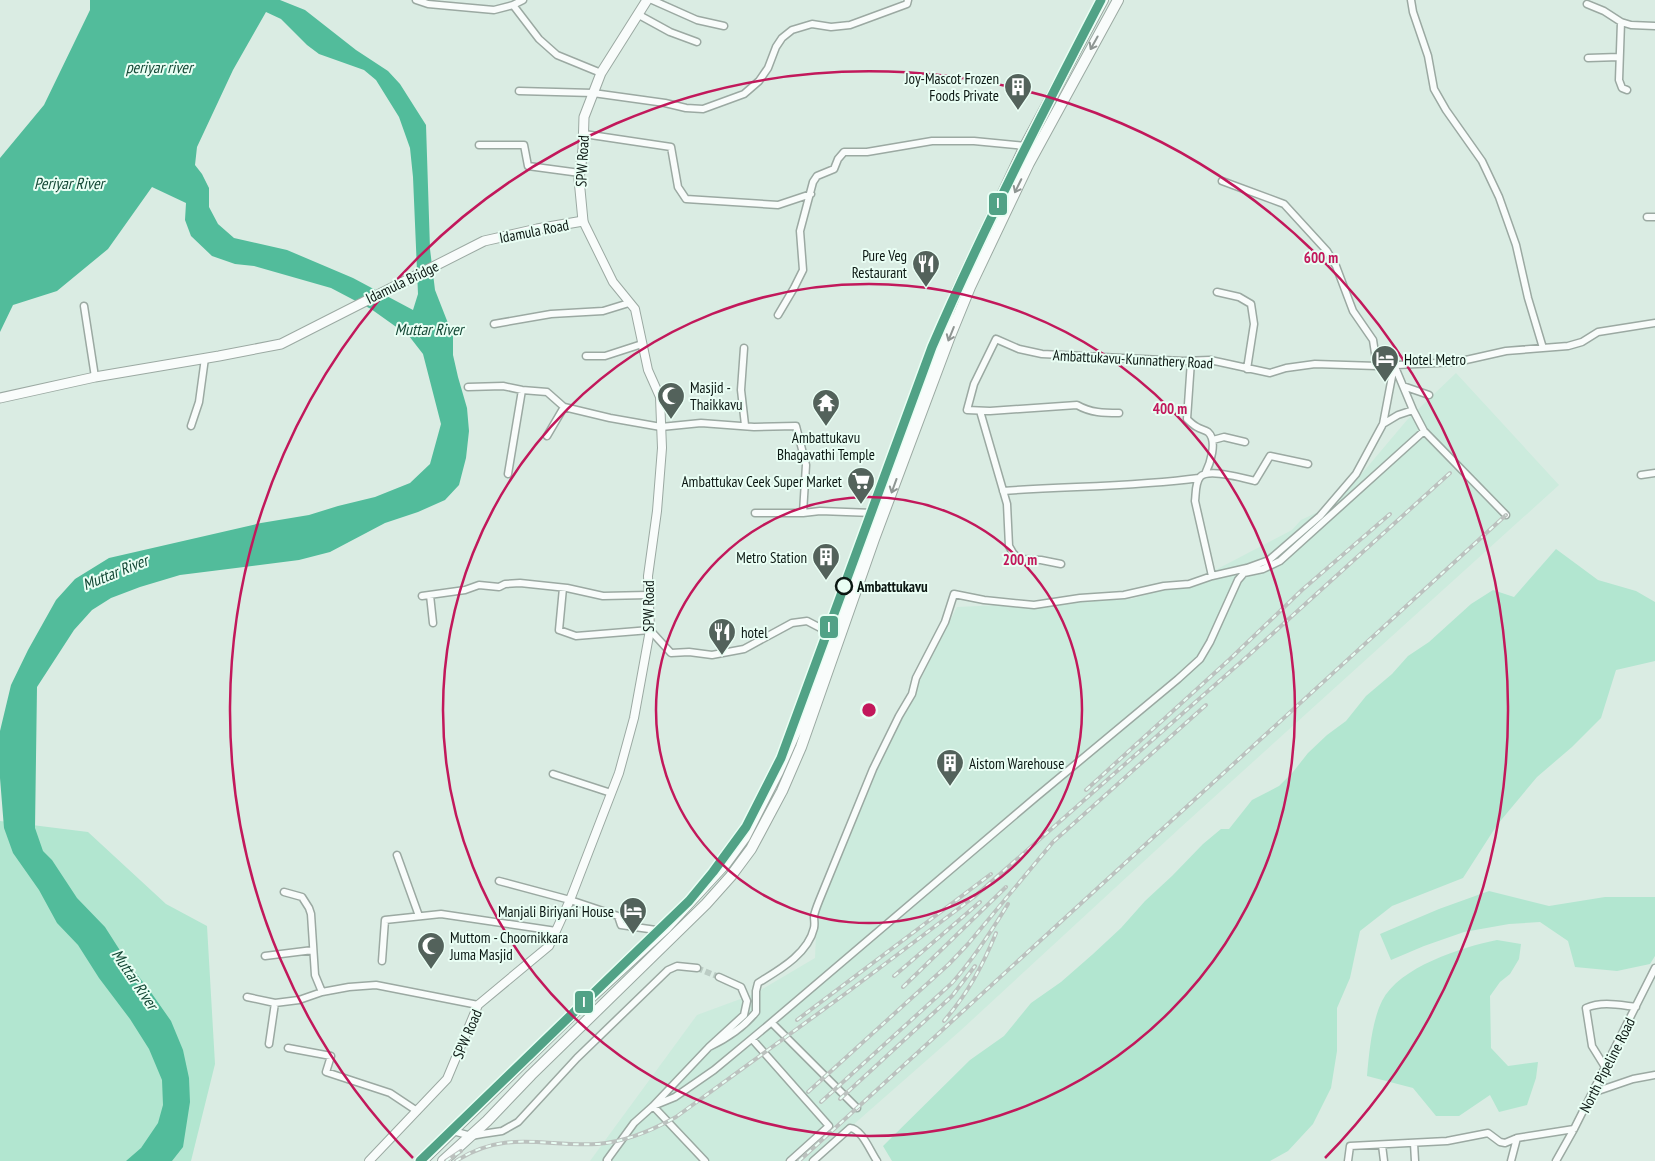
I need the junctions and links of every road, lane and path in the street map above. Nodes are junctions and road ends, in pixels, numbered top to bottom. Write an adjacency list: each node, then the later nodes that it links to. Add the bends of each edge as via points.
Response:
1 (416, 0): 10 (street, via 494,10)
2 (523, 0): 10 (street)
3 (647, 0): 11 (main road, SPW Road)
4 (652, 0): 13 (street, via 698,20)
5 (908, 0): 21 (street, via 907,4 850,24 831,27 812,24 792,30 776,47 759,81 744,94 703,109)
6 (1103, 0): 24 (highway)
7 (1118, 0): 117 (highway, one-way to 117, via 1029,163 970,287 878,530 801,747 751,849 706,904)
8 (1411, 0): 40 (street, via 1434,89 1482,161 1499,197 1516,245)
9 (1587, 4): 12 (street)
10 (513, 5): 18 (street, via 557,56)
11 (639, 15): 15 (street); 18 (main road, SPW Road)
12 (1621, 22): 14 (street); 16 (street)
13 (724, 26)
14 (1655, 26)
15 (697, 42)
16 (1619, 57): 17 (street); 19 (street, via 1619,80 1622,88)
17 (1588, 58)
18 (601, 74): 21 (main road, SPW Road)
19 (1627, 90)
20 (519, 91): 21 (street)
21 (593, 93): 22 (main road, SPW Road, via 584,117)
22 (584, 134): 25 (main road, SPW Road); 27 (street, via 671,147 678,187 686,198 778,205)
23 (479, 145): 25 (street, via 524,145 528,166)
24 (1025, 146): 27 (street, via 932,141 866,152 844,152 834,169 817,176); 73 (highway, via 945,319)
25 (580, 173): 30 (main road, SPW Road)
26 (1222, 181): 44 (street, via 1284,204 1327,251 1353,311 1373,340)
27 (810, 194): 35 (street, via 800,231 803,270)
28 (1647, 217): 29 (street)
29 (1655, 217)
30 (583, 222): 31 (main road, Idamula Road, via 537,228); 33 (street, SPW Road, via 613,282)
31 (484, 241): 42 (main road, Idamula Bridge, via 281,344)
32 (1217, 292): 46 (street, via 1239,297 1251,304 1254,324)
33 (629, 303): 37 (street, via 603,311 551,314); 38 (street, SPW Road, via 635,309)
34 (84, 306): 47 (street)
35 (778, 315)
36 (1655, 323): 40 (street, Ambattukavu-Kunnathery Road, via 1598,332 1582,342)
37 (494, 324)
38 (642, 344): 41 (street, via 605,356); 60 (street, SPW Road, via 648,370 660,397)
39 (744, 348): 58 (street, via 741,390)
40 (1543, 348): 45 (street, Ambattukavu-Kunnathery Road, via 1506,351 1457,362)
41 (586, 356)
42 (205, 358): 47 (main road, Idamula Bridge); 59 (street, via 199,402)
43 (1191, 361): 46 (street, Ambattukavu-Kunnathery Road, via 1210,360); 55 (street, Ambattukavu-Kunnathery Road, via 1042,354 1018,350 996,338 974,384 967,410); 63 (street, via 1188,419 1208,432)
44 (1376, 366): 45 (street, Ambattukavu-Kunnathery Road); 46 (street, Ambattukavu-Kunnathery Road, via 1315,364 1270,373)
45 (1394, 366): 48 (street); 57 (street)
46 (1247, 369)
47 (95, 377): 52 (main road, Idamula Bridge)
48 (1403, 386): 51 (street); 54 (street)
49 (468, 387): 50 (street, via 503,386)
50 (522, 390): 53 (street, via 547,392); 67 (street)
51 (1429, 395)
52 (0, 398)
53 (564, 407): 60 (street); 62 (street)
54 (1413, 410): 57 (street); 61 (street)
55 (980, 411): 56 (street, via 1077,405 1101,413); 70 (street)
56 (1119, 413)
57 (1383, 424): 76 (street, via 1356,474 1320,516 1269,560)
58 (745, 425): 60 (street, via 701,423); 72 (street, via 796,426 806,465)
59 (191, 426)
60 (661, 427): 79 (street, SPW Road, via 662,448)
61 (1424, 431): 74 (street); 104 (street, via 1280,561 1244,573 1200,659)
62 (547, 436)
63 (1213, 440): 64 (street, via 1224,437); 69 (street, via 1210,460)
64 (1245, 442)
65 (1308, 464): 69 (street, via 1270,456 1255,481 1212,473)
66 (1655, 473): 68 (street)
67 (508, 474)
68 (1641, 475)
69 (1202, 476): 70 (street, via 1113,486); 76 (street, via 1195,501)
70 (1003, 491): 75 (street, via 1007,504 1008,546 1013,553 1019,559)
71 (755, 513): 72 (street)
72 (803, 513): 73 (street)
73 (873, 513): 83 (highway)
74 (1506, 515)
75 (1060, 564)
76 (1212, 576): 107 (street, via 1189,584 1124,595 1034,605 954,594 945,622 916,678 912,694 873,769 819,901 809,940 785,966 758,983 756,1012 747,1023 730,1037)
77 (563, 588): 78 (street, via 520,583 498,587 479,585); 79 (street, via 603,596); 82 (street, via 559,630 576,636)
78 (430, 595): 80 (street); 81 (street)
79 (648, 595): 82 (street, SPW Road)
80 (422, 596)
81 (433, 623)
82 (650, 630): 83 (street, via 671,653 712,655 744,649 792,623 807,621); 85 (street, SPW Road, via 634,718)
83 (830, 633): 92 (highway, via 796,731 745,836 726,863)
84 (552, 774): 85 (street)
85 (611, 793): 89 (street, SPW Road)
86 (397, 855): 90 (street)
87 (499, 881): 89 (street)
88 (284, 892): 93 (street, via 302,897 309,908)
89 (570, 900): 91 (street, SPW Road); 92 (street, via 618,916 621,925)
90 (419, 916): 91 (street, via 441,914); 95 (street, via 385,920)
91 (556, 931): 102 (street, SPW Road, via 549,946)
92 (663, 931): 116 (highway)
93 (312, 950): 94 (street); 99 (street, via 315,976)
94 (265, 956)
95 (382, 961)
96 (697, 968): 117 (street, via 677,966 668,970 577,1058 518,1122 502,1131)
97 (1655, 968): 103 (street, North Pipeline Road)
98 (719, 977): 107 (street, via 741,987 747,1001 744,1015)
99 (322, 992): 101 (street, via 299,1000); 102 (street, via 376,985)
100 (247, 998): 101 (street)
101 (275, 1002): 106 (street)
102 (478, 1006): 114 (street, SPW Road, via 447,1079)
103 (1636, 1007): 109 (street, North Pipeline Road); 109 (street, via 1607,1004 1586,1008 1592,1046)
104 (772, 1023): 105 (street); 113 (street)
105 (752, 1039): 112 (street, via 675,1097); 126 (street, via 829,1126)
106 (269, 1044)
107 (709, 1047): 112 (street)
108 (288, 1048): 114 (street, via 330,1056 326,1072 390,1093)
109 (1605, 1067): 111 (street, North Pipeline Road)
110 (1655, 1076): 111 (street, via 1633,1079)
111 (1592, 1093): 115 (street, North Pipeline Road)
112 (652, 1106): 124 (street, via 634,1123); 125 (street)
113 (857, 1108)
114 (417, 1111): 121 (street, SPW Road)
115 (1574, 1129): 118 (street); 133 (street, North Pipeline Road)
116 (453, 1131): 117 (street); 122 (highway)
117 (471, 1136): 123 (highway)
118 (1518, 1138): 119 (street, via 1505,1143 1488,1133); 132 (street)
119 (1414, 1143): 120 (street); 131 (street)
120 (1382, 1145): 129 (street, via 1350,1146); 130 (street)
121 (369, 1161)
122 (422, 1161)
123 (443, 1161)
124 (607, 1161)
125 (705, 1161)
126 (790, 1161)
127 (813, 1161): 128 (street, via 850,1128 855,1128 860,1134)
128 (877, 1161)
129 (1348, 1161)
130 (1384, 1161)
131 (1415, 1161)
132 (1511, 1161)
133 (1556, 1161)

